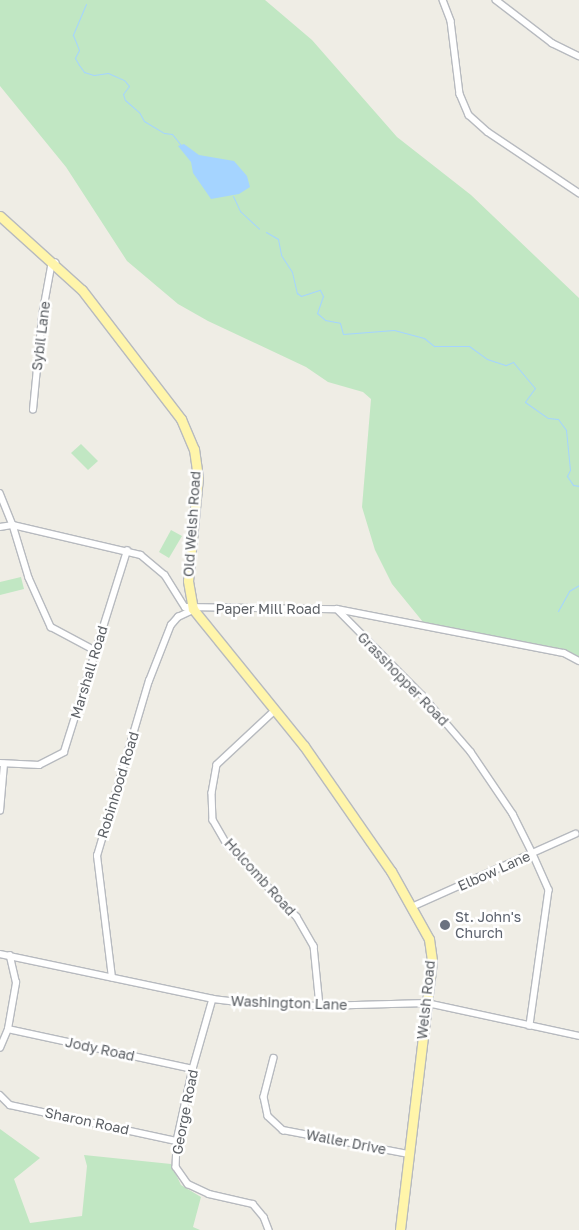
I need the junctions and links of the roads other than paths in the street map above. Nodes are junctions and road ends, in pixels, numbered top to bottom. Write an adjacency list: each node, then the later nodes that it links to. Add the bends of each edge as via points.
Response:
1 (443, 0): 4 (street, via 452,21 460,94 469,115 488,132)
2 (496, 0): 3 (street, via 552,43)
3 (579, 56)
4 (579, 193)
5 (0, 216): 6 (main road, Old Welsh Road)
6 (55, 263): 7 (street, Sybil Lane, via 42,316); 12 (main road, Old Welsh Road, via 82,290 142,363 181,419 194,449 198,477 188,581)
7 (33, 410)
8 (0, 494): 9 (street)
9 (13, 525): 10 (street); 11 (street); 14 (street, via 44,616 64,636)
10 (0, 527)
11 (127, 551): 12 (street, via 141,555 165,575 185,607); 14 (street, Marshall Road)
12 (193, 609): 13 (street, Paper Mill Road); 16 (main road, Old Welsh Road); 25 (street, Robinhood Road, via 178,617 167,635 149,681 97,856)
13 (337, 609): 15 (street, Paper Mill Road, via 564,654); 21 (street, Grasshopper Road, via 422,695 471,752 513,814)
14 (96, 651): 18 (street, Marshall Road, via 64,752 39,765)
15 (579, 661)
16 (275, 711): 17 (main road, Old Welsh Road); 28 (street, Holcomb Road, via 217,765 212,793 213,820 227,844 296,917 314,946)
17 (304, 746): 22 (main road, Welsh Road, via 379,853)
18 (2, 763): 19 (street)
19 (0, 811)
20 (576, 834): 21 (street, Elbow Lane)
21 (533, 854): 22 (street, Elbow Lane); 29 (street, Grasshopper Road, via 549,890)
22 (412, 907): 27 (main road, Welsh Road, via 429,939 432,961)
23 (0, 954): 24 (street, Washington Lane)
24 (10, 956): 25 (street, Washington Lane); 30 (street, via 16,983)
25 (112, 978): 26 (street, Washington Lane)
26 (212, 999): 28 (street, Washington Lane); 34 (street, George Road)
27 (427, 1003): 28 (street, Washington Lane); 29 (street, Washington Lane); 37 (main road, Welsh Road)
28 (320, 1006)
29 (530, 1026): 31 (street, Washington Lane)
30 (8, 1029): 32 (street); 34 (street, Jody Road)
31 (579, 1036)
32 (0, 1048)
33 (274, 1058): 37 (street, Waller Drive, via 264,1097 268,1116 283,1130)
34 (193, 1069): 36 (street, George Road)
35 (0, 1095): 36 (street, Sharon Road, via 10,1105)
36 (177, 1141): 38 (street, George Road, via 176,1167 188,1184 209,1194 253,1204 264,1216)
37 (409, 1154): 39 (main road, Welsh Road)
38 (269, 1230)
39 (400, 1230)

